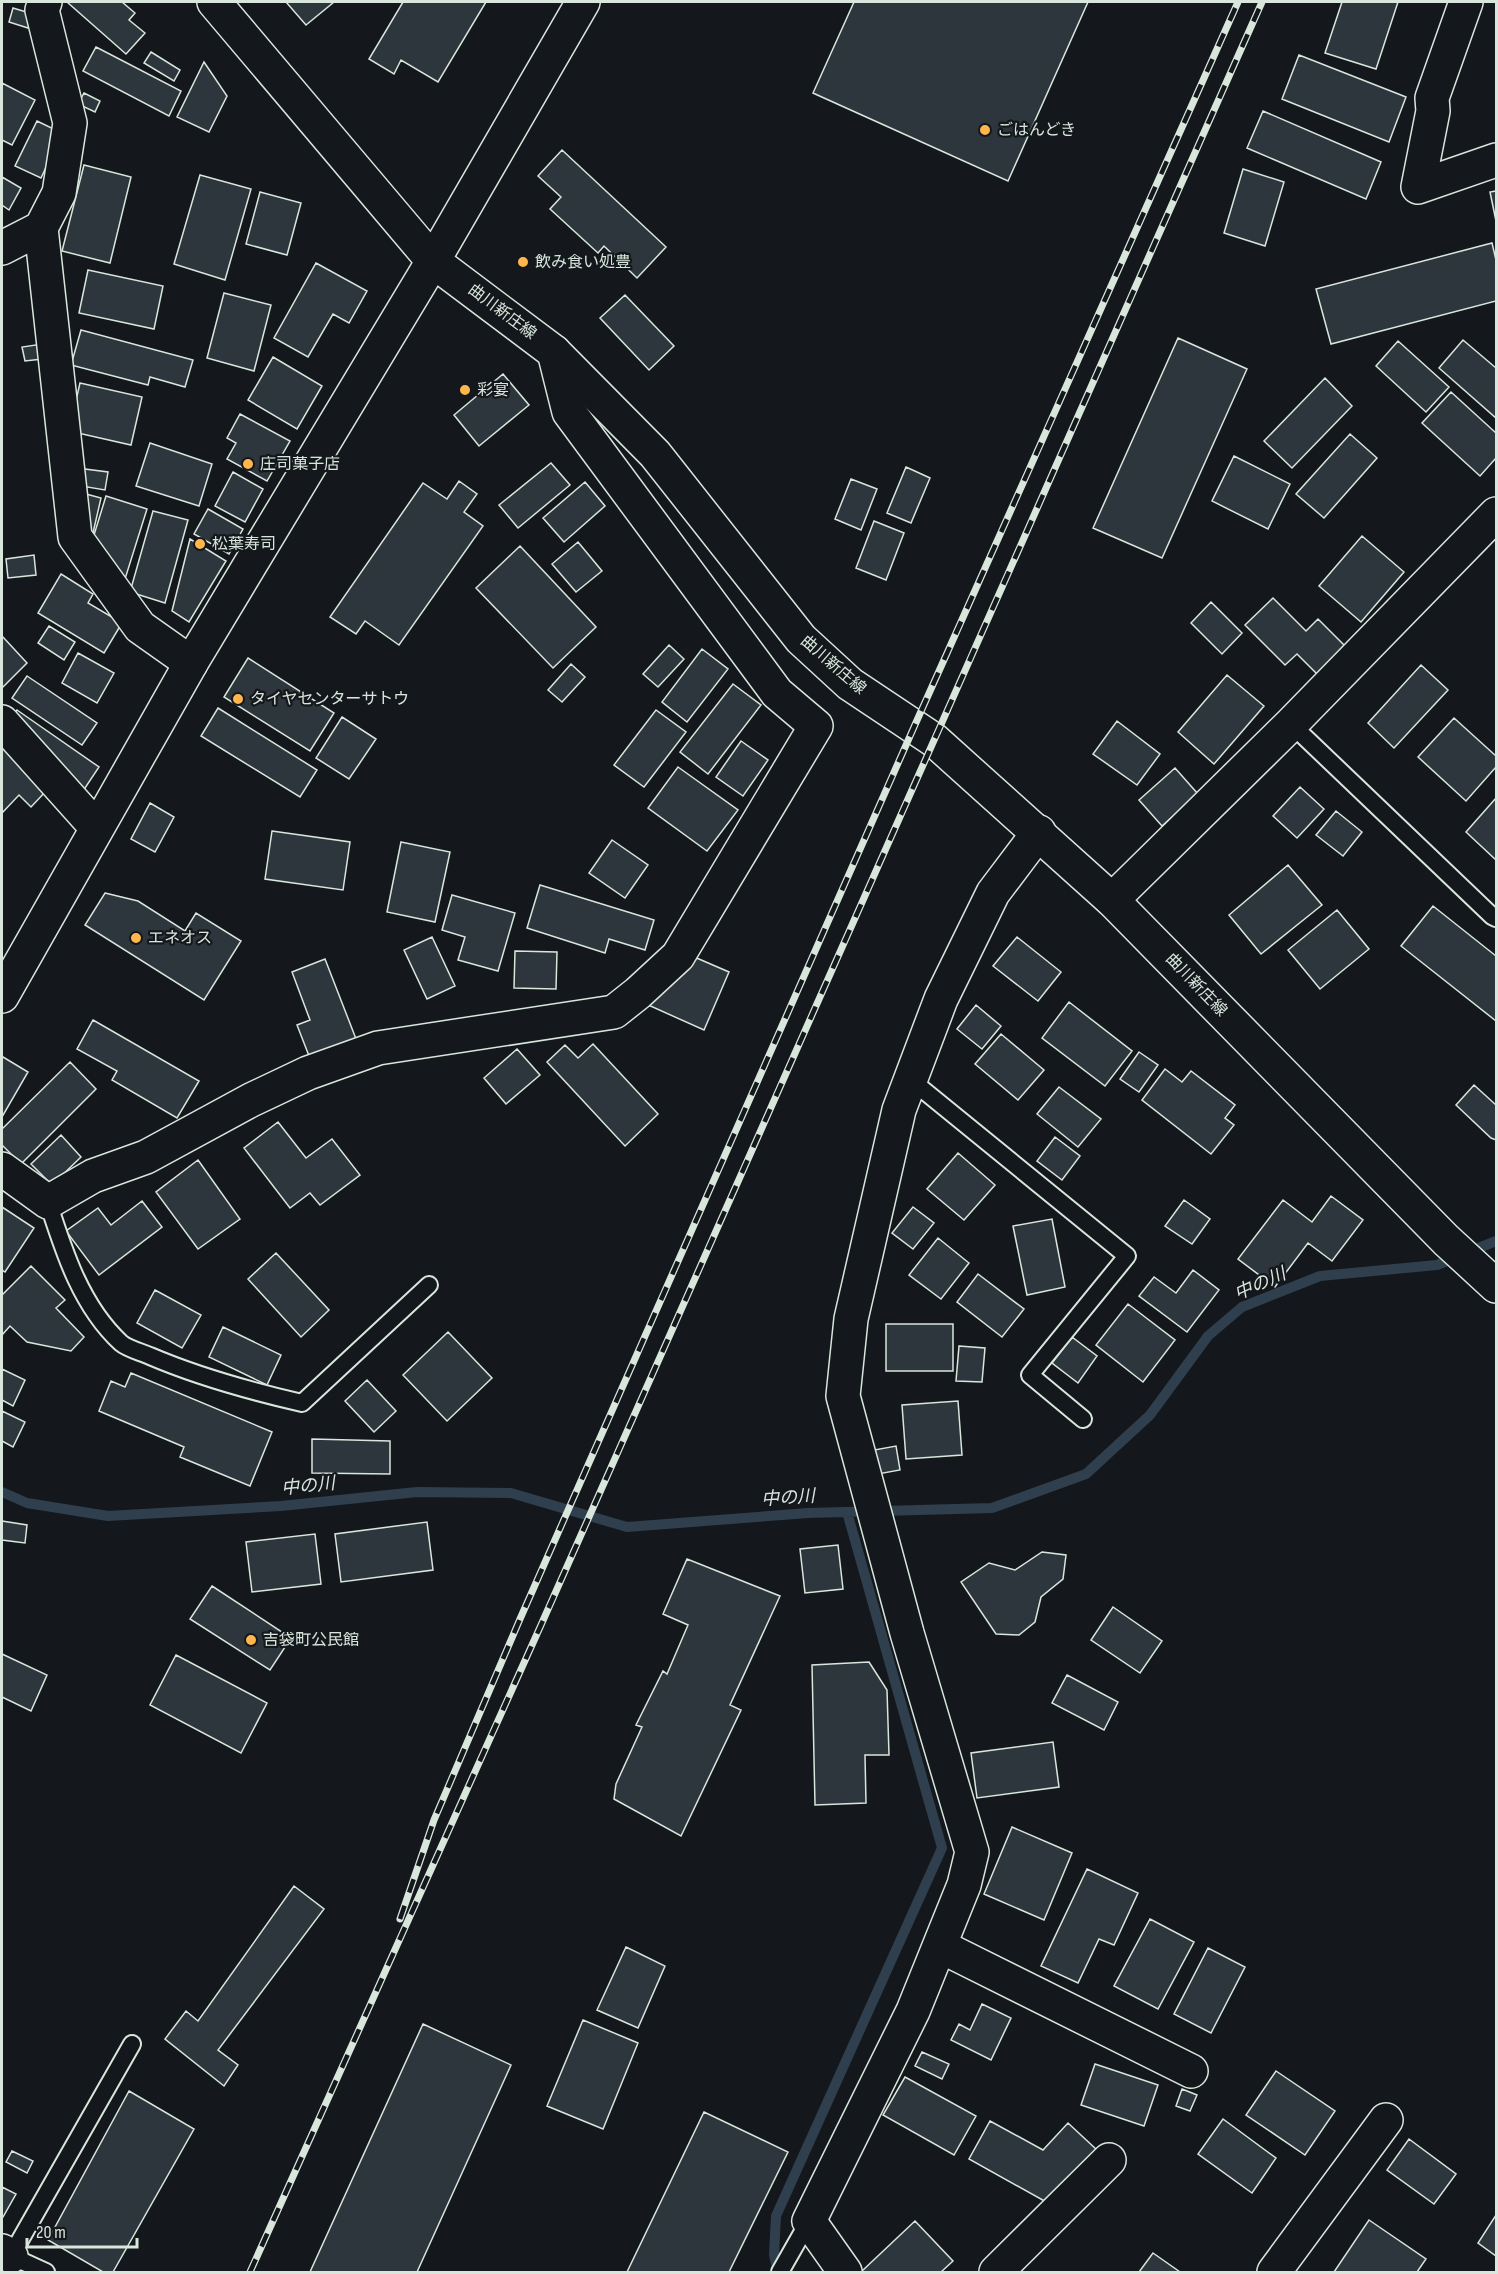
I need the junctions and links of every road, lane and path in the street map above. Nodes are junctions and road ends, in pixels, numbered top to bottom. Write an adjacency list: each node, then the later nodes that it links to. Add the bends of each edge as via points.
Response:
1 (45, 2): 6 (street, via 42,10 70,123 59,193)
2 (214, 2): 8 (street, 曲川新庄線)
3 (583, 2): 8 (street)
4 (1466, 2): 5 (street, via 1432,98 1433,111 1418,187)
5 (1497, 160)
6 (41, 228): 7 (street); 11 (street, via 75,537 140,627)
7 (2, 248)
8 (433, 261): 9 (street, 曲川新庄線); 11 (street)
9 (554, 352): 15 (street, 曲川新庄線, via 655,453 801,639 850,684 934,740); 21 (street, via 569,412 777,693 816,726 678,956 614,1012 378,1048 308,1073 146,1157 93,1176)
10 (1497, 514): 13 (street)
11 (191, 663): 14 (street)
12 (2, 722): 14 (street)
13 (1292, 724): 16 (street); 17 (lane)
14 (96, 827): 18 (street)
15 (1039, 832): 16 (street, 曲川新庄線); 19 (street, via 993,893 941,999)
16 (1112, 900): 23 (street, 曲川新庄線, via 1446,1240)
17 (1497, 918)
18 (2, 996)
19 (911, 1080): 24 (lane, via 1126,1256 1029,1375); 25 (street, via 899,1110 852,1319 843,1396 972,1852 964,1885)
20 (2, 1169): 21 (street)
21 (48, 1202): 22 (lane, via 87,1303 122,1344 183,1370 302,1403)
22 (429, 1285)
23 (1497, 1286)
24 (1083, 1419)
25 (940, 1946): 27 (street); 30 (street, via 913,2011)
26 (132, 2044): 31 (lane)
27 (1191, 2071)
28 (1386, 2120): 36 (street)
29 (1109, 2160): 35 (street)
30 (809, 2221): 33 (lane); 34 (street)
31 (6, 2253): 32 (lane)
32 (46, 2272)
33 (780, 2272)
34 (845, 2272)
35 (996, 2272)
36 (1274, 2272)

